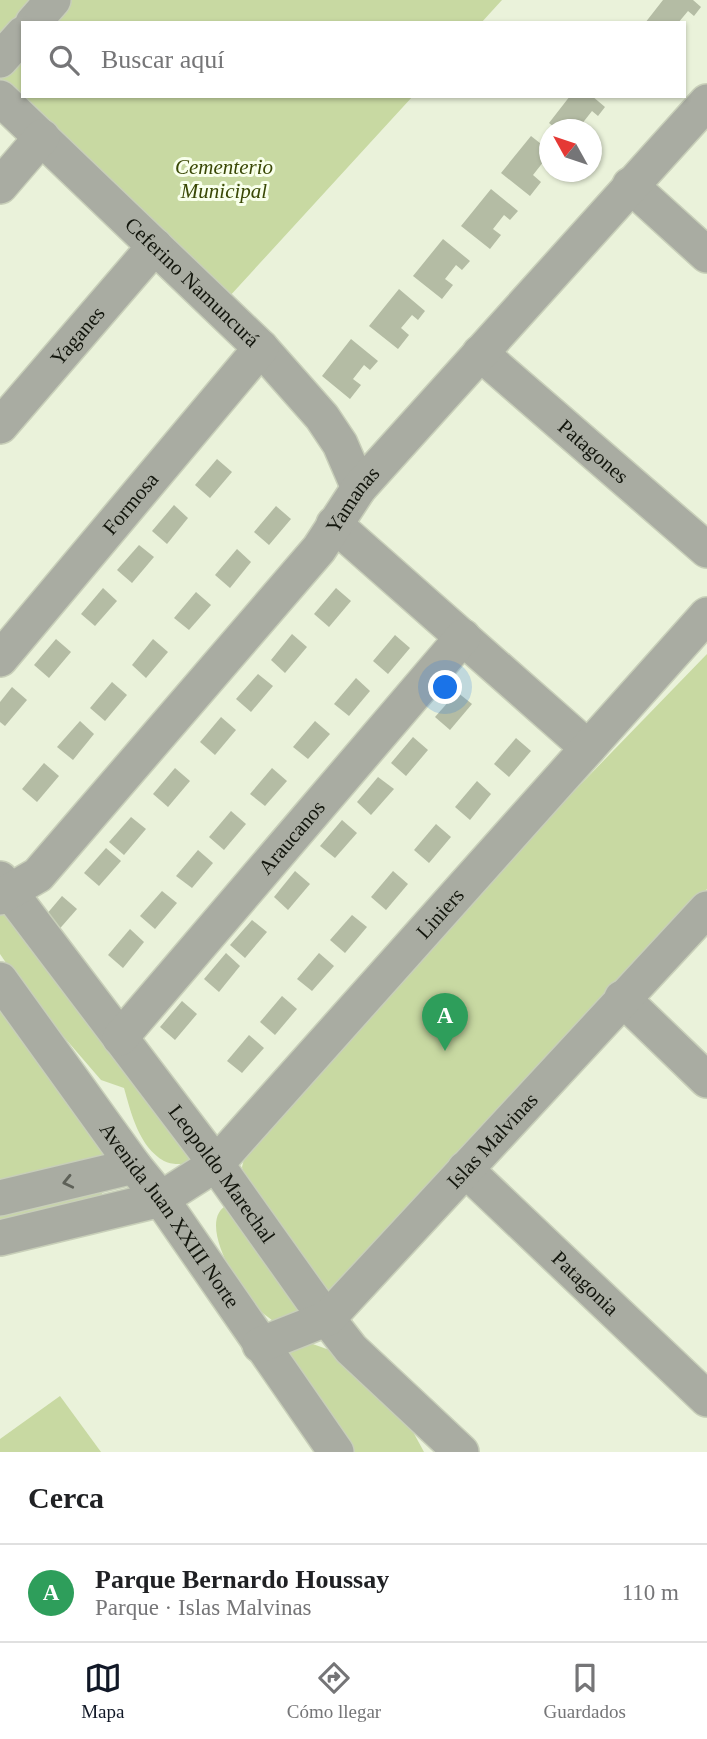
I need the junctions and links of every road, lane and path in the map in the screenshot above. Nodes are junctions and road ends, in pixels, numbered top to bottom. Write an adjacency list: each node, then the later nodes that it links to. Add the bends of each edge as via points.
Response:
1 (53, 0): 2 (street)
2 (35, 21)
3 (21, 36): 4 (street)
4 (0, 60)
5 (0, 98): 7 (street, Ceferino Namuncurá)
6 (707, 102): 8 (street, Yamanas)
7 (42, 137): 9 (street); 10 (street, Ceferino Namuncurá)
8 (630, 185): 11 (street); 13 (street, Yamanas)
9 (0, 186)
10 (155, 246): 12 (street, Ceferino Namuncurá); 14 (street, Yaganes)
11 (707, 256)
12 (261, 348): 15 (street, Ceferino Namuncurá, via 322,417); 20 (street, Formosa)
13 (480, 353): 15 (street, Yamanas); 17 (street, Patagones)
14 (0, 426)
15 (359, 488): 16 (street, Yamanas)
16 (334, 524): 19 (street); 22 (street, Yamanas, via 319,549 38,875)
17 (707, 550)
18 (707, 615): 21 (street, Liniers)
19 (463, 637): 21 (street); 26 (street, Araucanos)
20 (0, 659)
21 (588, 748): 28 (street, Liniers)
22 (3, 890): 26 (street, Leopoldo Marechal)
23 (707, 909): 25 (street, Islas Malvinas)
24 (0, 980): 29 (street, Avenida Juan XXIII Norte)
25 (622, 998): 27 (street); 30 (street, Islas Malvinas)
26 (120, 1038): 28 (street, Leopoldo Marechal)
27 (707, 1080)
28 (216, 1164): 32 (street, Liniers); 34 (street, Leopoldo Marechal)
29 (134, 1166): 31 (street, one-way to 31); 32 (street, Avenida Juan XXIII Norte)
30 (465, 1169): 34 (street, Islas Malvinas); 36 (street, Patagonia)
31 (0, 1198)
32 (161, 1199): 33 (street, Liniers); 35 (street, Avenida Juan XXIII Norte)
33 (0, 1238)
34 (328, 1318): 35 (street, Islas Malvinas); 37 (street, Leopoldo Marechal, via 351,1349)
35 (260, 1345): 38 (street, Avenida Juan XXIII Norte)
36 (705, 1393)
37 (407, 1402): 39 (street); 40 (street, Leopoldo Marechal)
38 (336, 1452)
39 (432, 1452)
40 (461, 1452)

